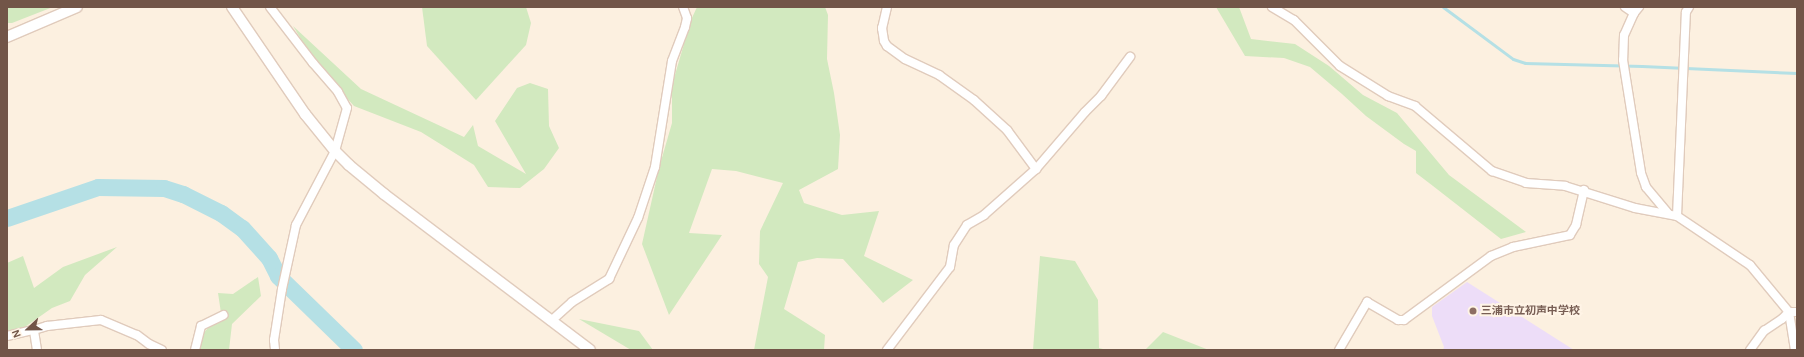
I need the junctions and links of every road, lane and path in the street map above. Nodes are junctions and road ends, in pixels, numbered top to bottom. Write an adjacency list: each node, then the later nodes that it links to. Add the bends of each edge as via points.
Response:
1 (77, 7): 10 (street)
2 (232, 7): 12 (street, via 305,114)
3 (270, 7): 12 (street, via 308,58 338,92 347,108)
4 (683, 7): 18 (street, via 687,18 672,62 655,167 638,218 609,280 572,302)
5 (887, 7): 13 (street, via 882,28 887,46 905,59 939,75 974,100 1007,130)
6 (1272, 7): 14 (street, via 1294,20 1340,66 1388,96 1415,106 1492,171 1526,183)
7 (1625, 7): 9 (street)
8 (1689, 7): 15 (street, via 1686,12)
9 (1636, 10): 15 (street, via 1624,34 1623,60 1641,173 1646,187)
10 (7, 37)
11 (1130, 56): 13 (street, via 1101,96)
12 (335, 151): 18 (street, via 384,194); 24 (street, via 296,225 282,288 274,340)
13 (1036, 168): 26 (street, via 984,215 968,225 954,245 950,267)
14 (1584, 190): 15 (street, via 1635,208); 27 (street, via 1576,225 1570,235 1513,247 1491,256 1404,320 1398,320 1367,302)
15 (1673, 215): 16 (street, via 1750,265)
16 (1793, 312): 28 (street, via 1764,331); 29 (street)
17 (224, 314): 23 (street, via 201,326)
18 (551, 321): 25 (street)
19 (34, 330): 20 (street); 21 (street); 22 (street, via 101,320 137,335)
20 (7, 336)
21 (37, 350)
22 (162, 350)
23 (195, 350)
24 (275, 350)
25 (590, 350)
26 (887, 350)
27 (1339, 350)
28 (1750, 350)
29 (1795, 350)

